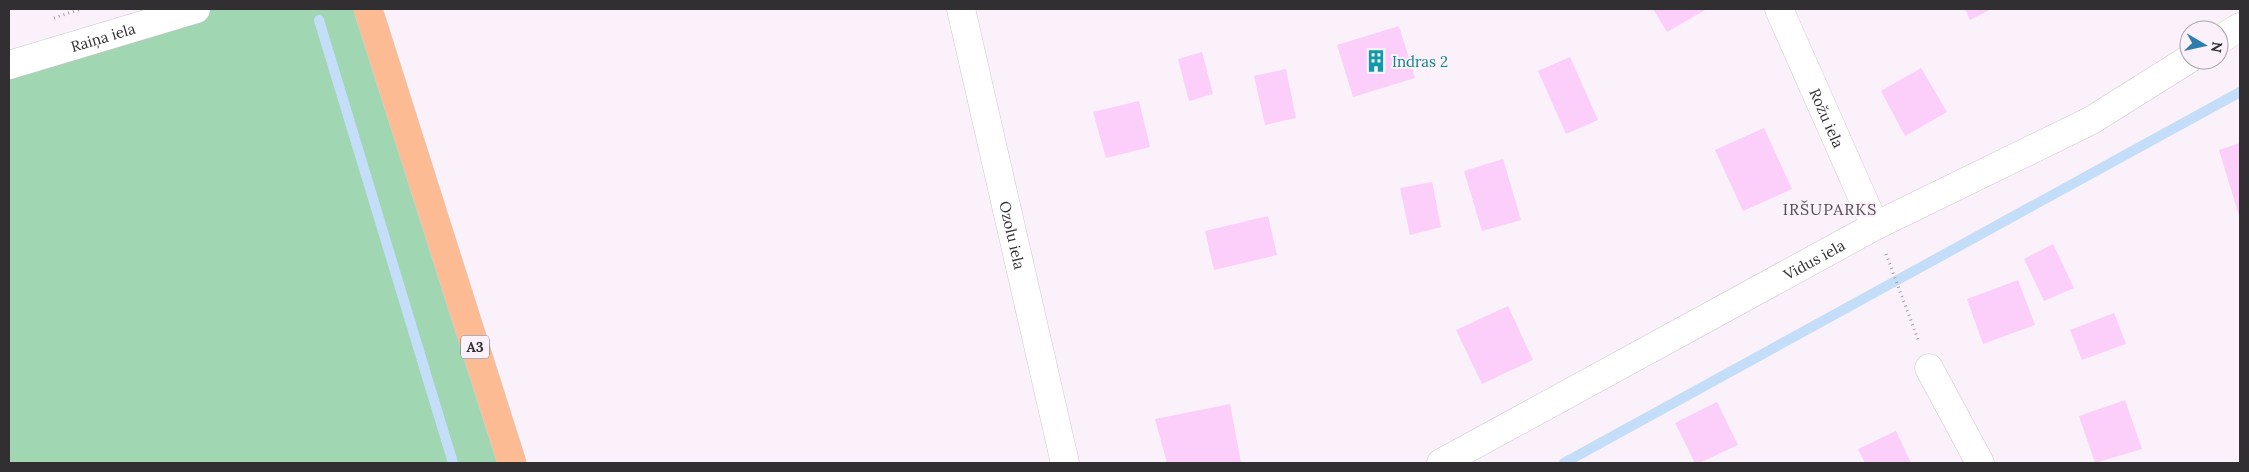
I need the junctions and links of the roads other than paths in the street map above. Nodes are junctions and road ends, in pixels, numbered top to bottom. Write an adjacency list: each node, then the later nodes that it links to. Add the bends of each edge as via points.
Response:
1 (196, 9): 7 (street, Raiņa iela)
2 (368, 9): 11 (highway, A3)
3 (961, 9): 12 (street, Ozolu iela)
4 (1779, 9): 9 (street, Rožu iela)
5 (2240, 27): 6 (street)
6 (2229, 34)
7 (9, 65)
8 (2179, 65): 9 (street, Vidus iela, via 2092,120)
9 (1875, 226): 13 (street, Vidus iela)
10 (1929, 368): 14 (street)
11 (512, 463)
12 (1065, 463)
13 (1441, 463)
14 (1980, 463)

